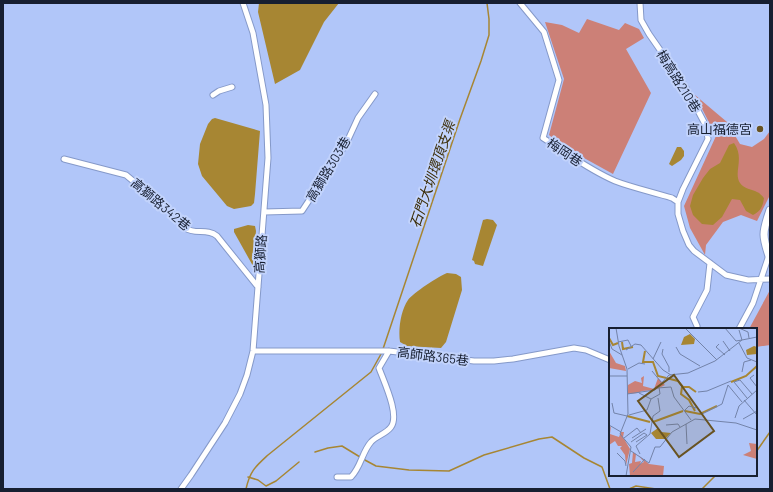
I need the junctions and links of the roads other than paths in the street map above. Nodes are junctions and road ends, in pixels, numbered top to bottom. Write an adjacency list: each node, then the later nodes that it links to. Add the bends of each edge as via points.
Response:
1 (243, 3): 10 (street, 高獅路, via 253,33 266,105 268,158)
2 (520, 3): 8 (street, 梅岡巷, via 544,32 559,80 543,138 596,172)
3 (640, 3): 8 (street, 梅高路210巷, via 646,30 685,86 708,130 708,139)
4 (232, 86): 6 (street)
5 (375, 94): 10 (street, 高獅路303巷, via 302,211)
6 (213, 95)
7 (64, 159): 15 (street, 高獅路342巷, via 126,175 182,222 185,228 194,232 212,232 217,236)
8 (678, 202): 12 (street, 梅高路210巷, via 678,214 689,245)
9 (770, 210): 11 (street, via 763,230)
10 (264, 212): 15 (street, 高獅路)
11 (769, 257): 13 (street)
12 (710, 263): 13 (street, 梅高路210巷, via 726,275 748,280); 16 (street, via 706,290 693,317)
13 (761, 278): 14 (street, 梅高路210巷); 17 (street, via 753,303)
14 (770, 278)
15 (258, 287): 18 (street, 高獅路)
16 (697, 326)
17 (740, 328)
18 (253, 351): 19 (street, 高師路365巷); 22 (street, 高獅路, via 247,376 228,417)
19 (389, 351): 20 (street, 高師路365巷, via 494,361 574,348); 21 (street, via 379,368 392,404 393,423 370,442 356,472 351,477)
20 (609, 360)
21 (337, 477)
22 (181, 489)

